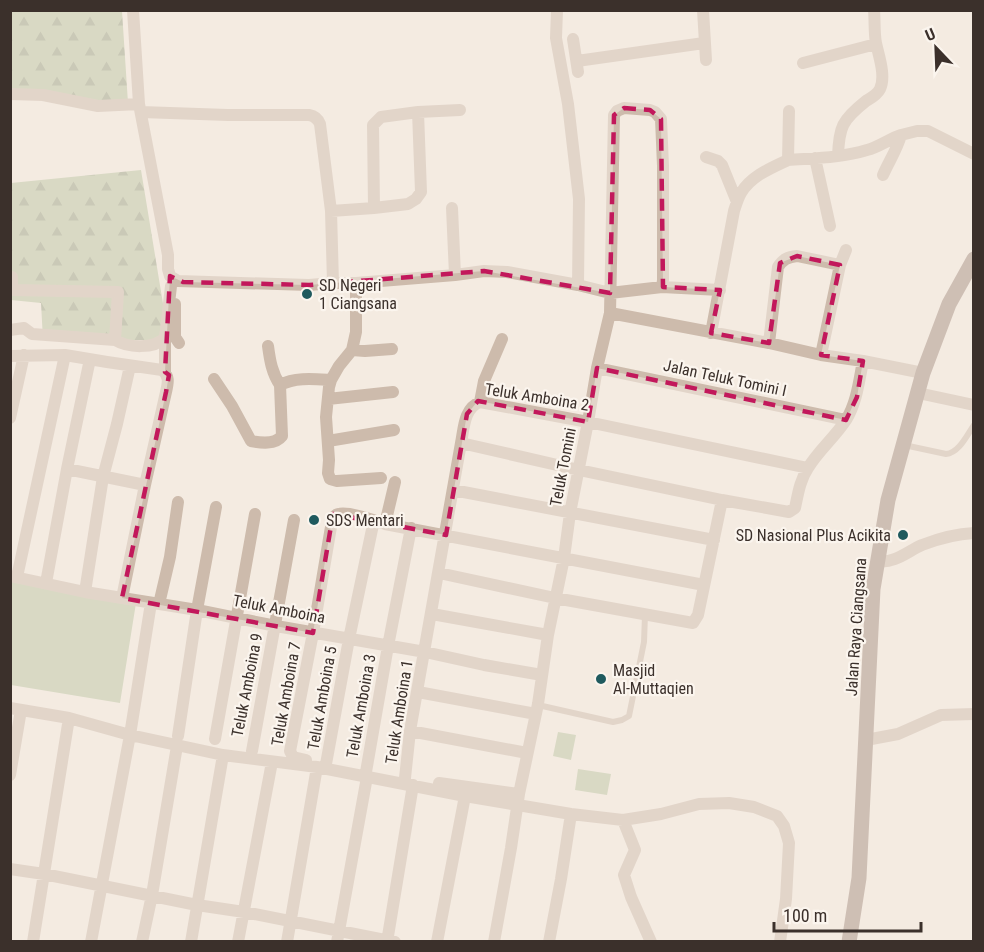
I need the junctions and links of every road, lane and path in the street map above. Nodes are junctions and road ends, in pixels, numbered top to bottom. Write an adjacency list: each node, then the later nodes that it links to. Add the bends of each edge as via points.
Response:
1 (133, 10): 11 (street)
2 (557, 10): 34 (street, via 556,38 579,200)
3 (703, 10): 6 (street)
4 (874, 10): 7 (street)
5 (573, 39): 6 (street, via 577,67)
6 (704, 43): 8 (street)
7 (876, 44): 9 (street); 17 (street, via 881,87 842,124)
8 (705, 60)
9 (803, 63)
10 (10, 94): 11 (street)
11 (140, 108): 25 (street, via 315,117 320,124); 31 (street)
12 (460, 111): 14 (street)
13 (789, 111): 20 (street)
14 (418, 112): 23 (street, via 381,117 374,122); 23 (street, via 421,192 408,204)
15 (901, 135): 16 (street, via 928,131); 17 (street, via 869,150); 21 (street)
16 (974, 154)
17 (838, 156): 19 (street)
18 (706, 157): 22 (street, via 722,165)
19 (815, 158): 20 (street); 26 (street)
20 (788, 160): 22 (street, via 752,179)
21 (883, 175)
22 (737, 202): 37 (street)
23 (374, 208): 25 (street)
24 (452, 208): 30 (street)
25 (331, 211): 32 (street)
26 (830, 226)
27 (846, 250): 29 (street)
28 (974, 259): 59 (main road, Jalan Raya Ciangsana, via 949,304)
29 (840, 265): 46 (street, via 797,256 780,263); 52 (street)
30 (455, 275): 33 (street); 34 (street, via 507,272)
31 (170, 281): 32 (street); 42 (street); 45 (street, via 175,300 175,337)
32 (333, 283): 33 (street)
33 (356, 283): 49 (street)
34 (578, 285): 38 (street)
35 (662, 287): 37 (street); 38 (street); 38 (street, Teluk Tomini, via 661,118 655,112 624,108 614,115)
36 (11, 289): 44 (street, via 118,292)
37 (720, 290): 41 (street)
38 (610, 293): 39 (street, Teluk Tomini)
39 (610, 313): 41 (street); 57 (street, Teluk Tomini)
40 (10, 330): 44 (street, via 24,328 32,334)
41 (711, 333): 46 (street)
42 (165, 338): 44 (street, via 159,343 142,345 122,345); 58 (street)
43 (502, 339): 66 (street, via 484,381)
44 (115, 340)
45 (179, 343)
46 (769, 343): 52 (street)
47 (268, 346): 62 (street, via 271,366)
48 (392, 349): 49 (street)
49 (352, 350): 61 (street)
50 (24, 355): 51 (street); 53 (street); 68 (street)
51 (65, 355): 54 (street); 98 (street)
52 (821, 355): 55 (street)
53 (10, 356)
54 (90, 359): 56 (street); 77 (street)
55 (863, 361): 59 (street); 69 (street, via 856,397)
56 (130, 366): 58 (street); 79 (street)
57 (597, 368): 69 (street, Jalan Teluk Tomini I); 70 (street, Teluk Tomini)
58 (165, 372): 82 (street, via 166,392)
59 (923, 373): 64 (main road, Jalan Raya Ciangsana)
60 (213, 379): 62 (street, via 251,441 260,443 276,441 282,435)
61 (331, 380): 62 (street, via 290,381); 65 (street)
62 (280, 385)
63 (393, 392): 65 (street)
64 (918, 393): 67 (street); 75 (main road, Jalan Raya Ciangsana)
65 (328, 399): 73 (street)
66 (480, 402): 70 (street, Teluk Amboina 2); 74 (street, Teluk Amboina 2, via 467,414)
67 (974, 405)
68 (10, 418)
69 (846, 420): 76 (street)
70 (588, 422): 76 (street, Teluk Amboina 2); 78 (street, Teluk Tomini)
71 (974, 424): 75 (lane, via 952,453)
72 (394, 430): 73 (street)
73 (327, 441): 80 (street, via 330,479)
74 (461, 443): 78 (street); 83 (street, Teluk Amboina 2)
75 (903, 445): 96 (main road, Jalan Raya Ciangsana, via 888,500)
76 (808, 468): 84 (street, via 795,508 789,512)
77 (67, 469): 79 (street); 99 (street)
78 (579, 470): 84 (street); 87 (street, Teluk Tomini)
79 (103, 477): 82 (street); 101 (street)
80 (381, 478)
81 (395, 482): 90 (street, Teluk Amboina 5)
82 (145, 485): 102 (street)
83 (453, 490): 87 (street); 93 (street, Teluk Amboina 2)
84 (722, 500): 94 (street)
85 (178, 502): 104 (street, via 170,556)
86 (216, 507): 105 (street)
87 (570, 513): 94 (street); 95 (street, Teluk Tomini)
88 (255, 514): 108 (street)
89 (294, 520): 109 (street, Teluk Amboina 9)
90 (380, 522): 91 (street); 110 (street, Teluk Amboina 7, via 344,514 335,516); 112 (street, Teluk Amboina 5)
91 (411, 528): 93 (street); 113 (street, Teluk Amboina 3)
92 (974, 533): 96 (street, via 955,534 898,558)
93 (446, 535): 95 (street); 97 (street, Teluk Amboina 2)
94 (714, 540): 100 (street)
95 (564, 558): 100 (street); 103 (street, Teluk Tomini)
96 (878, 561): 124 (main road, Jalan Raya Ciangsana, via 873,589)
97 (439, 573): 103 (street); 106 (street, Teluk Amboina 2)
98 (14, 576): 99 (street, Teluk Amboina)
99 (46, 583): 101 (street, Teluk Amboina)
100 (704, 585): 107 (street, via 693,623)
101 (85, 592): 102 (street, Teluk Amboina)
102 (122, 598): 104 (street, Teluk Amboina)
103 (555, 598): 107 (street); 111 (street, Teluk Tomini)
104 (155, 604): 105 (street, Teluk Amboina); 122 (street)
105 (197, 610): 108 (street, Teluk Amboina); 125 (street)
106 (432, 614): 111 (street); 114 (street, Teluk Amboina 2)
107 (645, 615): 118 (lane, via 644,642 629,716 613,722)
108 (237, 618): 109 (street, Teluk Amboina); 123 (street)
109 (276, 626): 110 (street, Teluk Amboina); 126 (street, Teluk Amboina 9)
110 (313, 633): 112 (street, Teluk Amboina); 130 (street, Teluk Amboina 7, via 290,751 295,758)
111 (548, 635): 115 (street, Teluk Tomini)
112 (349, 639): 113 (street, Teluk Amboina); 130 (street, Teluk Amboina 5)
113 (388, 646): 114 (street, Teluk Amboina); 131 (street, Teluk Amboina 3)
114 (425, 652): 115 (street, Teluk Amboina); 116 (street, Teluk Amboina 1)
115 (542, 675): 118 (street, Teluk Tomini)
116 (418, 692): 118 (street); 121 (street, Teluk Amboina 1)
117 (16, 709): 120 (street); 132 (street)
118 (537, 709): 127 (street, Teluk Tomini)
119 (974, 714): 124 (street, via 941,715 898,734)
120 (69, 718): 122 (street); 139 (street)
121 (410, 731): 127 (street); 133 (street, Teluk Amboina 1)
122 (130, 735): 125 (street); 140 (street)
123 (215, 739)
124 (866, 740): 158 (main road, Jalan Raya Ciangsana, via 859,878)
125 (178, 741): 128 (street); 141 (street)
126 (252, 751)
127 (527, 753): 135 (street, Teluk Tomini)
128 (223, 755): 129 (street); 142 (street)
129 (272, 762): 130 (street); 143 (street)
130 (321, 766): 131 (street); 144 (street, Teluk Amboina 5)
131 (367, 774): 133 (street); 145 (street, Teluk Amboina 3)
132 (10, 775)
133 (409, 782): 134 (street); 135 (street); 146 (street, Teluk Amboina 1)
134 (465, 796): 135 (street); 153 (street)
135 (518, 800): 136 (street); 154 (street, Teluk Tomini)
136 (571, 814): 137 (street); 155 (street)
137 (623, 820): 156 (street, via 635,850 624,875); 157 (street, via 699,804 729,803 777,816 789,843)
138 (10, 868): 139 (street)
139 (44, 874): 140 (street); 147 (street)
140 (102, 886): 141 (street); 148 (street)
141 (152, 895): 142 (street); 149 (street)
142 (197, 905): 143 (street); 150 (street)
143 (244, 912): 144 (street); 151 (street)
144 (291, 921): 145 (street); 152 (street, Teluk Amboina 5)
145 (338, 936): 146 (street)
146 (390, 941)
147 (33, 942)
148 (91, 942)
149 (142, 942)
150 (191, 942)
151 (238, 942)
152 (287, 942)
153 (437, 942)
154 (494, 942)
155 (549, 942)
156 (651, 942)
157 (780, 942)
158 (849, 942)

